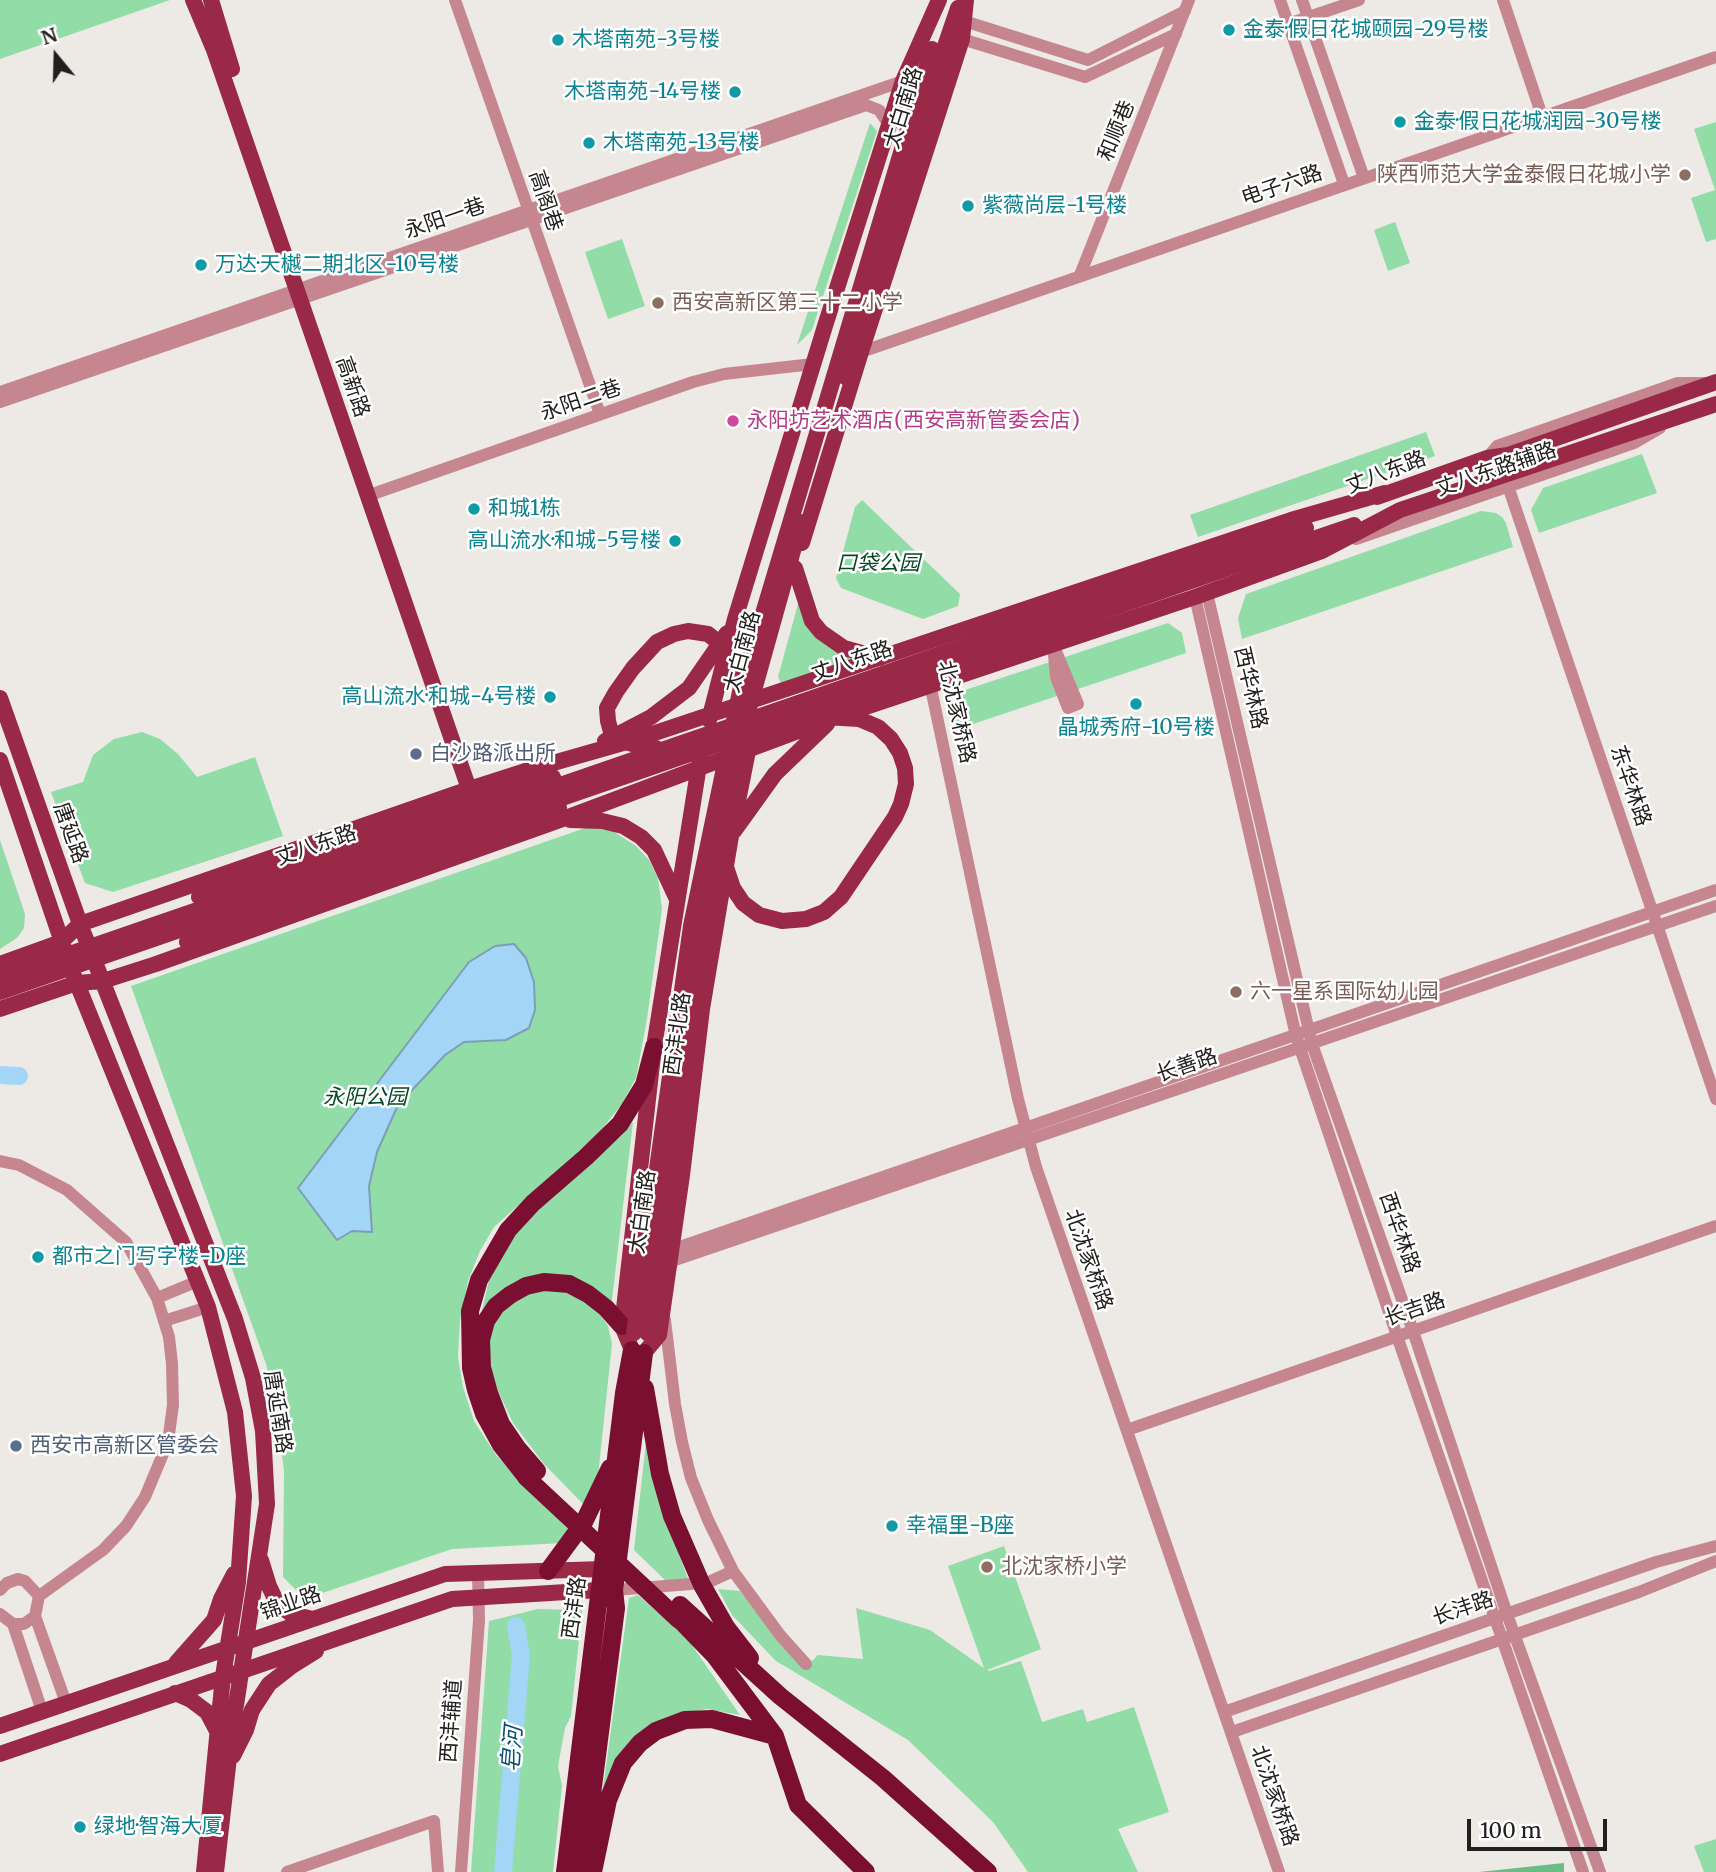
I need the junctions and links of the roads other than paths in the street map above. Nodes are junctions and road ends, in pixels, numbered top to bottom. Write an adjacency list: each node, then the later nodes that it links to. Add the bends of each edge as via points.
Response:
1 (193, 0): 26 (main road, 高新路)
2 (211, 0): 26 (main road, 高新路)
3 (455, 0): 24 (street, 高阁巷)
4 (939, 0): 19 (main road, 太白南路)
5 (944, 0): 17 (main road, 太白南路)
6 (964, 0): 13 (main road, 太白南路); 17 (main road, 太白南路)
7 (1280, 0): 14 (street)
8 (1302, 0): 12 (street)
9 (1359, 0): 12 (street)
10 (1503, 0): 20 (street)
11 (1187, 5): 13 (street, via 1088,60); 15 (street, 和顺巷)
12 (1308, 17): 14 (street); 22 (street)
13 (964, 21): 16 (main road, 太白南路)
14 (1288, 24): 23 (street)
15 (1176, 34): 16 (street, via 1085,77); 25 (street, 和顺巷)
16 (962, 39): 27 (main road, 太白南路)
17 (937, 51): 46 (main road, 太白南路, bridge); 60 (main road, 太白南路, bridge, via 739,745)
18 (1716, 57): 20 (street, 电子六路)
19 (903, 81): 21 (main road, 太白南路); 24 (street, 永阳一巷)
20 (1542, 116): 22 (street, 电子六路)
21 (890, 126): 24 (street, 永阳一巷, via 880,110 866,105); 28 (main road, 太白南路)
22 (1364, 178): 23 (street, 电子六路)
23 (1344, 184): 25 (street, 电子六路)
24 (530, 215): 26 (street, 永阳一巷); 33 (street, 高阁巷)
25 (1080, 275): 27 (street, 电子六路)
26 (303, 293): 30 (street, 永阳一巷); 31 (street, 永阳一巷); 38 (main road, 高新路)
27 (861, 352): 40 (main road, 太白南路)
28 (813, 364): 33 (street, 永阳二巷, via 724,374); 42 (main road, 太白南路)
29 (1715, 382): 34 (main road, 丈八东路); 35 (street, 丈八东路辅路, via 1678,383 1497,446)
30 (0, 392)
31 (0, 402)
32 (1716, 404): 36 (main road, 丈八东路)
33 (600, 414): 38 (street, 永阳二巷)
34 (1508, 455): 35 (main road, 丈八东路); 36 (street, 东华林路)
35 (1487, 458): 37 (main road, 丈八东路)
36 (1511, 479): 39 (street, 丈八东路辅路); 39 (main road, 丈八东路); 65 (street, 东华林路)
37 (1385, 493): 39 (main road, 丈八东路); 43 (main road, via 1291,520)
38 (372, 494): 58 (main road, 高新路)
39 (1314, 539): 41 (main road, 丈八东路); 51 (main road, 丈八东路, bridge); 52 (main road, 丈八东路, bridge)
40 (795, 568): 44 (main road, via 812,621 821,632 844,648); 48 (main road, 太白南路)
41 (1201, 595): 45 (main road, 丈八东路); 76 (street, 西华林路)
42 (735, 619): 49 (main road, 太白南路); 54 (main road, via 689,688 651,717)
43 (920, 645): 44 (main road); 45 (street, 北沈家桥路)
44 (880, 658): 48 (main road)
45 (931, 685): 50 (main road, 丈八东路); 79 (street, 北沈家桥路)
46 (741, 687): 52 (main road, bridge, via 734,663 723,646 708,635 688,631 657,642 616,692 607,708 608,721 611,732 632,746 647,750); 90 (main road, 太白南路, bridge, via 691,926)
47 (0, 698): 66 (main road, 唐延路)
48 (760, 698): 49 (main road); 53 (main road, 西沣北路)
49 (711, 714): 54 (main road); 57 (main road, 西沣北路)
50 (833, 718): 53 (main road, 丈八东路); 60 (main road, via 775,774)
51 (779, 724): 56 (main road, 丈八东路, bridge); 60 (main road, bridge, via 825,717 859,719 878,727 891,739 905,768 906,784 895,817 841,897 824,912 806,919 782,921 759,915 743,903 726,867)
52 (674, 745): 56 (main road, 丈八东路, bridge)
53 (748, 749): 57 (main road, 丈八东路); 60 (main road, 西沣北路)
54 (577, 756): 58 (main road)
55 (0, 760): 68 (main road, 唐延路)
56 (646, 761): 63 (main road, bridge, via 512,787 199,897); 70 (main road, bridge, via 527,822 187,942); 71 (main road, 丈八东路, bridge); 74 (main road, 丈八东路, bridge)
57 (698, 767): 59 (main road, 丈八东路); 62 (main road, 西沣北路)
58 (474, 788): 63 (main road)
59 (560, 820): 62 (main road, via 602,821 623,826 640,837 654,850); 70 (main road, 丈八东路)
60 (726, 837): 82 (main road, 西沣北路); 90 (main road, 太白南路, bridge, via 701,946)
61 (1716, 890): 65 (street, 长善路)
62 (677, 899): 77 (main road, 西沣北路)
63 (144, 902): 66 (main road)
64 (1716, 906): 67 (street, 长善路)
65 (1653, 912): 67 (street, 东华林路); 76 (street, 长善路)
66 (80, 924): 68 (main road); 72 (main road, 唐延路)
67 (1658, 926): 76 (street, 长善路); 78 (street, 东华林路)
68 (61, 942): 69 (main road); 73 (main road, 唐延路)
69 (0, 964)
70 (156, 964): 72 (main road, 丈八东路)
71 (0, 978)
72 (103, 981): 73 (main road); 95 (main road, 唐延南路, via 235,1319 253,1378 263,1432 267,1504)
73 (77, 983): 75 (main road); 83 (main road, 唐延南路)
74 (0, 992)
75 (0, 1009)
76 (1305, 1039): 79 (street, 长善路); 88 (street, 西华林路); 89 (street, 西华林路)
77 (654, 1047): 90 (main road, 西沣北路); 93 (highway, via 644,1086 620,1124 508,1230 479,1280 470,1311 471,1368 484,1415 501,1446)
78 (1716, 1099)
79 (1026, 1134): 82 (street, 长善路); 91 (street, 北沈家桥路)
80 (0, 1161): 84 (street, via 19,1165 67,1190 126,1242)
81 (1716, 1226): 88 (street, 长吉路)
82 (670, 1256): 85 (main road, 西沣北路)
83 (198, 1281): 84 (street); 86 (main road, 唐延南路)
84 (157, 1298): 87 (street)
85 (663, 1304): 90 (main road, 西沣北路, via 659,1335); 100 (street, via 675,1404 691,1478)
86 (208, 1307): 87 (street); 97 (main road, 唐延南路, via 235,1412 244,1496)
87 (164, 1321): 106 (street, via 173,1405 168,1442 145,1497 103,1550)
88 (1413, 1331): 89 (street, 长吉路); 111 (street, 西华林路)
89 (1397, 1336): 91 (street, 长吉路); 111 (street, 西华林路)
90 (637, 1344): 92 (highway, 西沣路, via 624,1392); 93 (highway, via 606,1308 569,1284 526,1286 496,1307 481,1340 482,1367 501,1424); 105 (highway, 西沣路); 125 (highway, via 660,1475 691,1563 726,1627)
91 (1127, 1430): 128 (street, 北沈家桥路)
92 (617, 1452): 98 (highway, 西沣路); 99 (highway, via 584,1522)
93 (532, 1474): 108 (highway, bridge)
94 (1716, 1546): 111 (street, 长沣路)
95 (260, 1556): 112 (main road, via 277,1603); 117 (main road, 唐延南路)
96 (1716, 1561): 114 (street, 长沣路)
97 (239, 1566): 118 (main road, 唐延南路); 121 (main road, via 214,1620)
98 (603, 1569): 99 (main road, 锦业路); 105 (highway, 西沣路)
99 (548, 1571): 101 (main road, 锦业路)
100 (733, 1571): 102 (street); 120 (street)
101 (478, 1574): 107 (street, 西沣辅道); 112 (main road, 锦业路, via 445,1574)
102 (711, 1581)
103 (691, 1584): 105 (street)
104 (0, 1590): 106 (street, via 18,1579)
105 (607, 1590): 107 (main road); 141 (highway, 西沣路); 142 (highway, 西沣路, via 616,1608)
106 (39, 1596): 110 (street)
107 (478, 1598): 115 (main road, via 452,1599); 140 (street, 西沣辅道)
108 (679, 1612): 125 (highway); 132 (highway)
109 (0, 1614): 113 (street)
110 (35, 1616): 113 (street, via 24,1624); 126 (street)
111 (1501, 1616): 114 (street, 西华林路); 116 (street, 西华林路); 128 (street, 长沣路)
112 (305, 1622): 117 (main road, 锦业路); 119 (main road)
113 (13, 1624): 127 (street)
114 (1516, 1634): 116 (street, 长沣路); 147 (street, 西华林路)
115 (344, 1635): 119 (main road); 134 (main road, via 269,1684 251,1710)
116 (1502, 1640): 131 (street, 长沣路); 146 (street, 西华林路)
117 (247, 1641): 118 (main road, 锦业路); 122 (main road, 唐延南路)
118 (227, 1647): 121 (main road, 锦业路); 123 (main road, 唐延南路)
119 (306, 1648): 122 (main road)
120 (806, 1664)
121 (172, 1667): 126 (main road, 锦业路)
122 (240, 1670): 123 (main road); 134 (main road, 唐延南路)
123 (223, 1676): 124 (main road); 130 (main road, 唐延南路)
124 (174, 1693): 130 (main road, via 207,1712); 133 (main road)
125 (780, 1696): 144 (highway)
126 (66, 1703): 127 (main road, 锦业路)
127 (42, 1711): 129 (main road, 锦业路)
128 (1224, 1712): 131 (street, 北沈家桥路)
129 (0, 1726)
130 (217, 1731): 136 (main road, 唐延南路)
131 (1232, 1732): 145 (street, 北沈家桥路)
132 (775, 1736): 135 (highway, via 798,1805); 143 (highway, via 712,1719 685,1720 656,1731 623,1763 608,1800)
133 (0, 1754)
134 (228, 1764): 137 (main road, 唐延南路)
135 (860, 1866)
136 (204, 1872)
137 (216, 1872)
138 (287, 1872): 139 (street, via 435,1821)
139 (438, 1872)
140 (461, 1872)
141 (565, 1872)
142 (582, 1872)
143 (593, 1872)
144 (988, 1872)
145 (1279, 1872)
146 (1584, 1872)
147 (1600, 1872)

